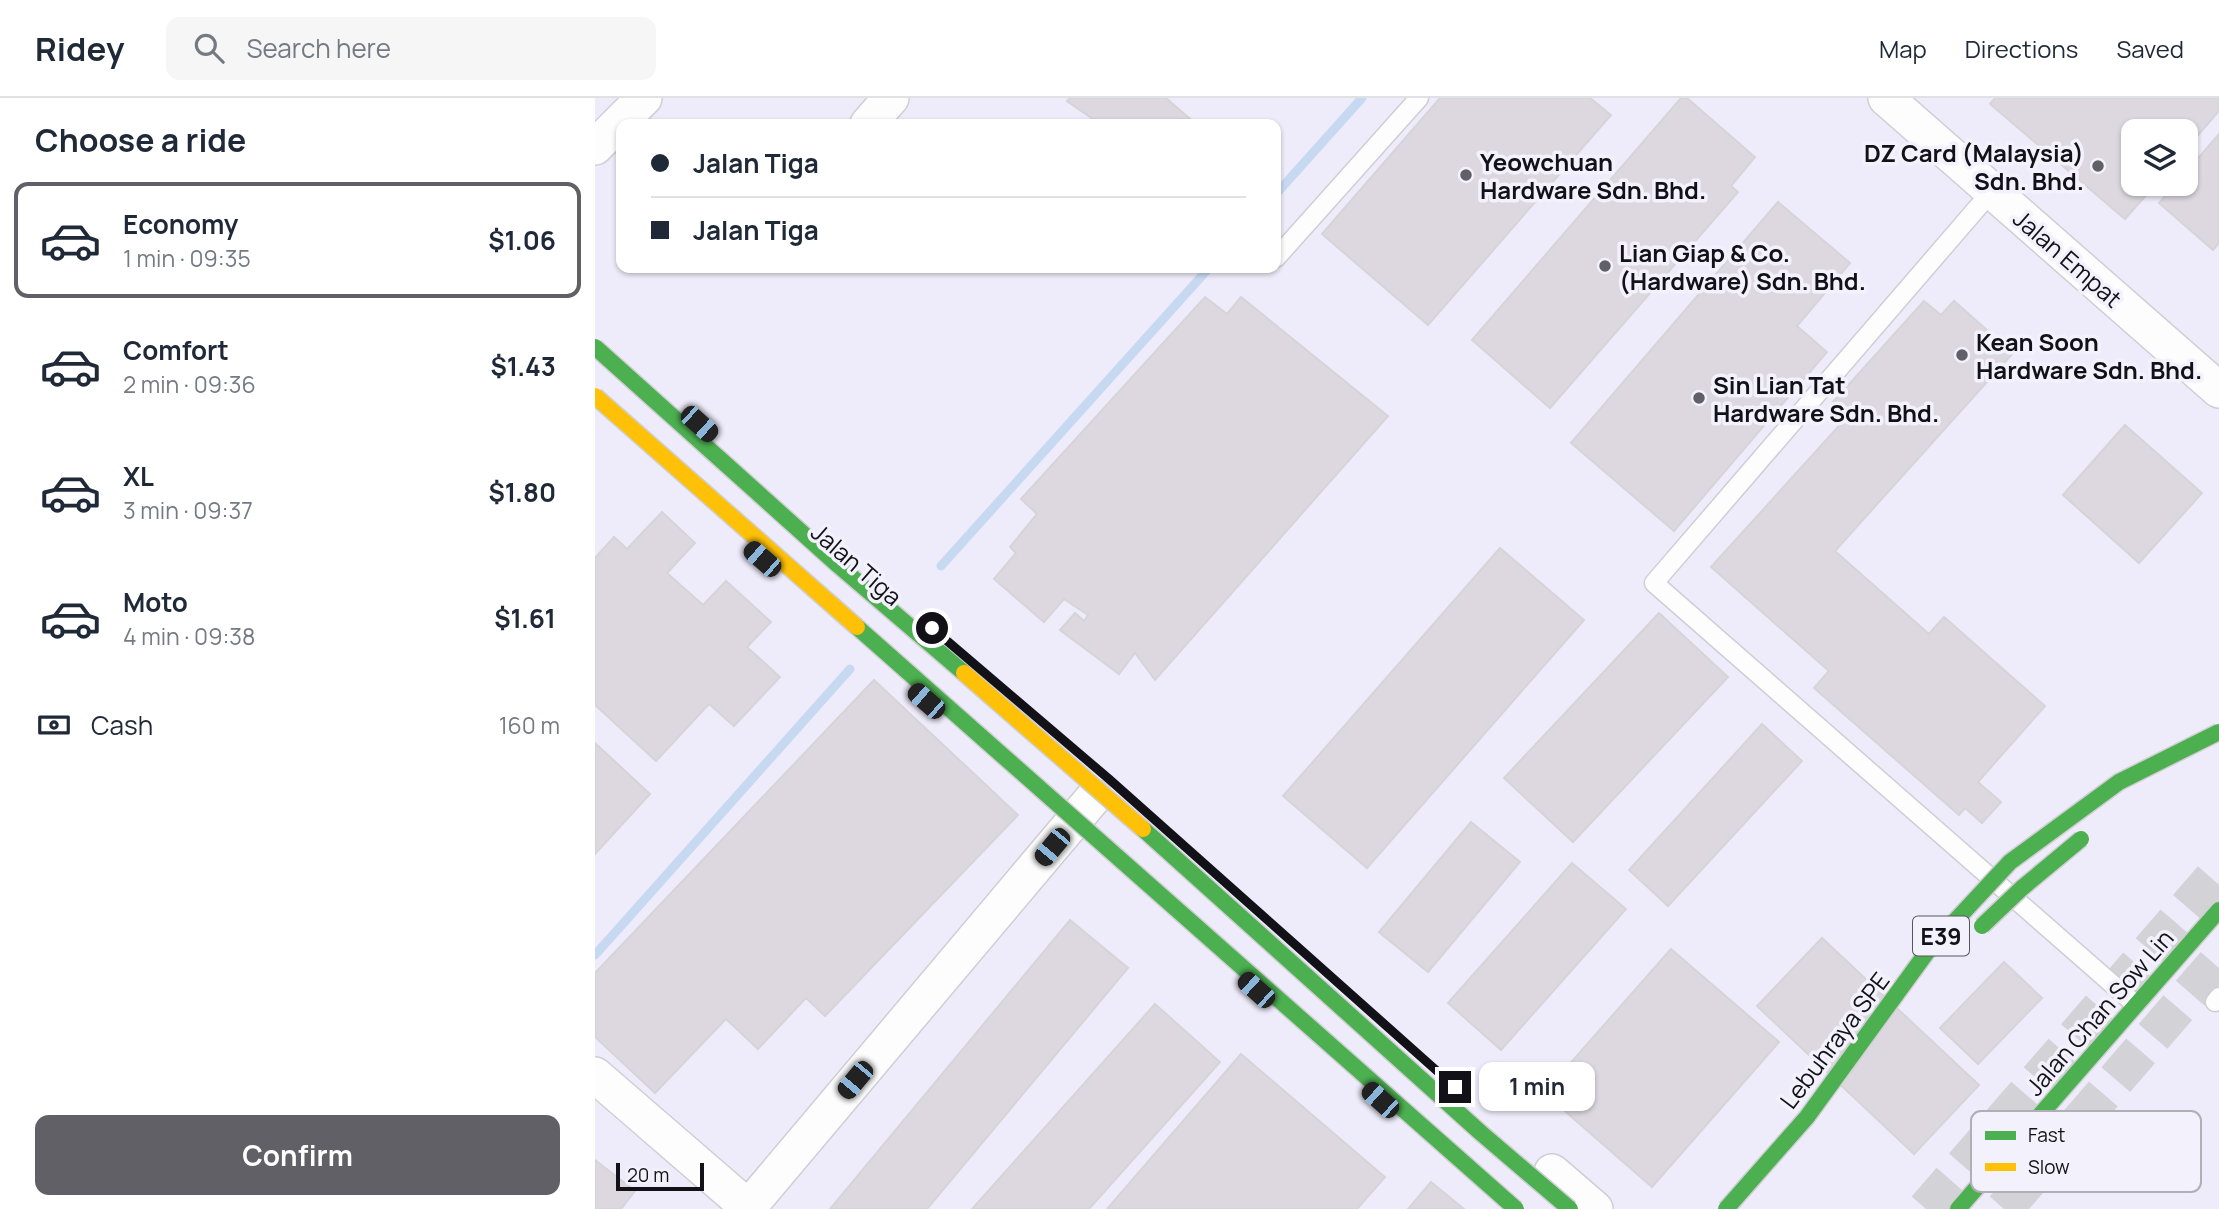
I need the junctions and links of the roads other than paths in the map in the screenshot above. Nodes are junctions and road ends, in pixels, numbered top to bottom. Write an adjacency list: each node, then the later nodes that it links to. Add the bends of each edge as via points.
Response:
1 (644, 98): 5 (street)
2 (891, 98): 6 (street)
3 (1419, 98): 8 (lane)
4 (1886, 98): 7 (street, Jalan Empat)
5 (626, 119)
6 (872, 119)
7 (1991, 192): 11 (street, Jalan Empat); 20 (lane, via 1654,583)
8 (1281, 252)
9 (595, 331): 15 (street, Jalan Tiga, via 866,573)
10 (595, 347): 27 (main road, bridge)
11 (2219, 390)
12 (595, 397): 26 (main road, bridge)
13 (595, 414): 16 (street)
14 (2219, 732): 29 (main road, Lebuhraya SPE / E39, bridge, via 2119,782 2010,862 1930,948 1807,1117)
15 (1109, 779): 16 (street); 28 (street, Jalan Tiga)
16 (1070, 826): 24 (street); 25 (street)
17 (2094, 828): 19 (main road, E39, bridge)
18 (2219, 910): 20 (main road, Jalan Chan Sow Lin)
19 (1972, 936)
20 (2135, 1004): 22 (main road, Jalan Chan Sow Lin)
21 (595, 1075): 24 (street)
22 (2043, 1111)
23 (1973, 1192): 30 (main road, Jalan Chan Sow Lin)
24 (748, 1209)
25 (1504, 1209)
26 (1516, 1209)
27 (1570, 1209)
28 (1595, 1209)
29 (1726, 1209)
30 (1958, 1209)

